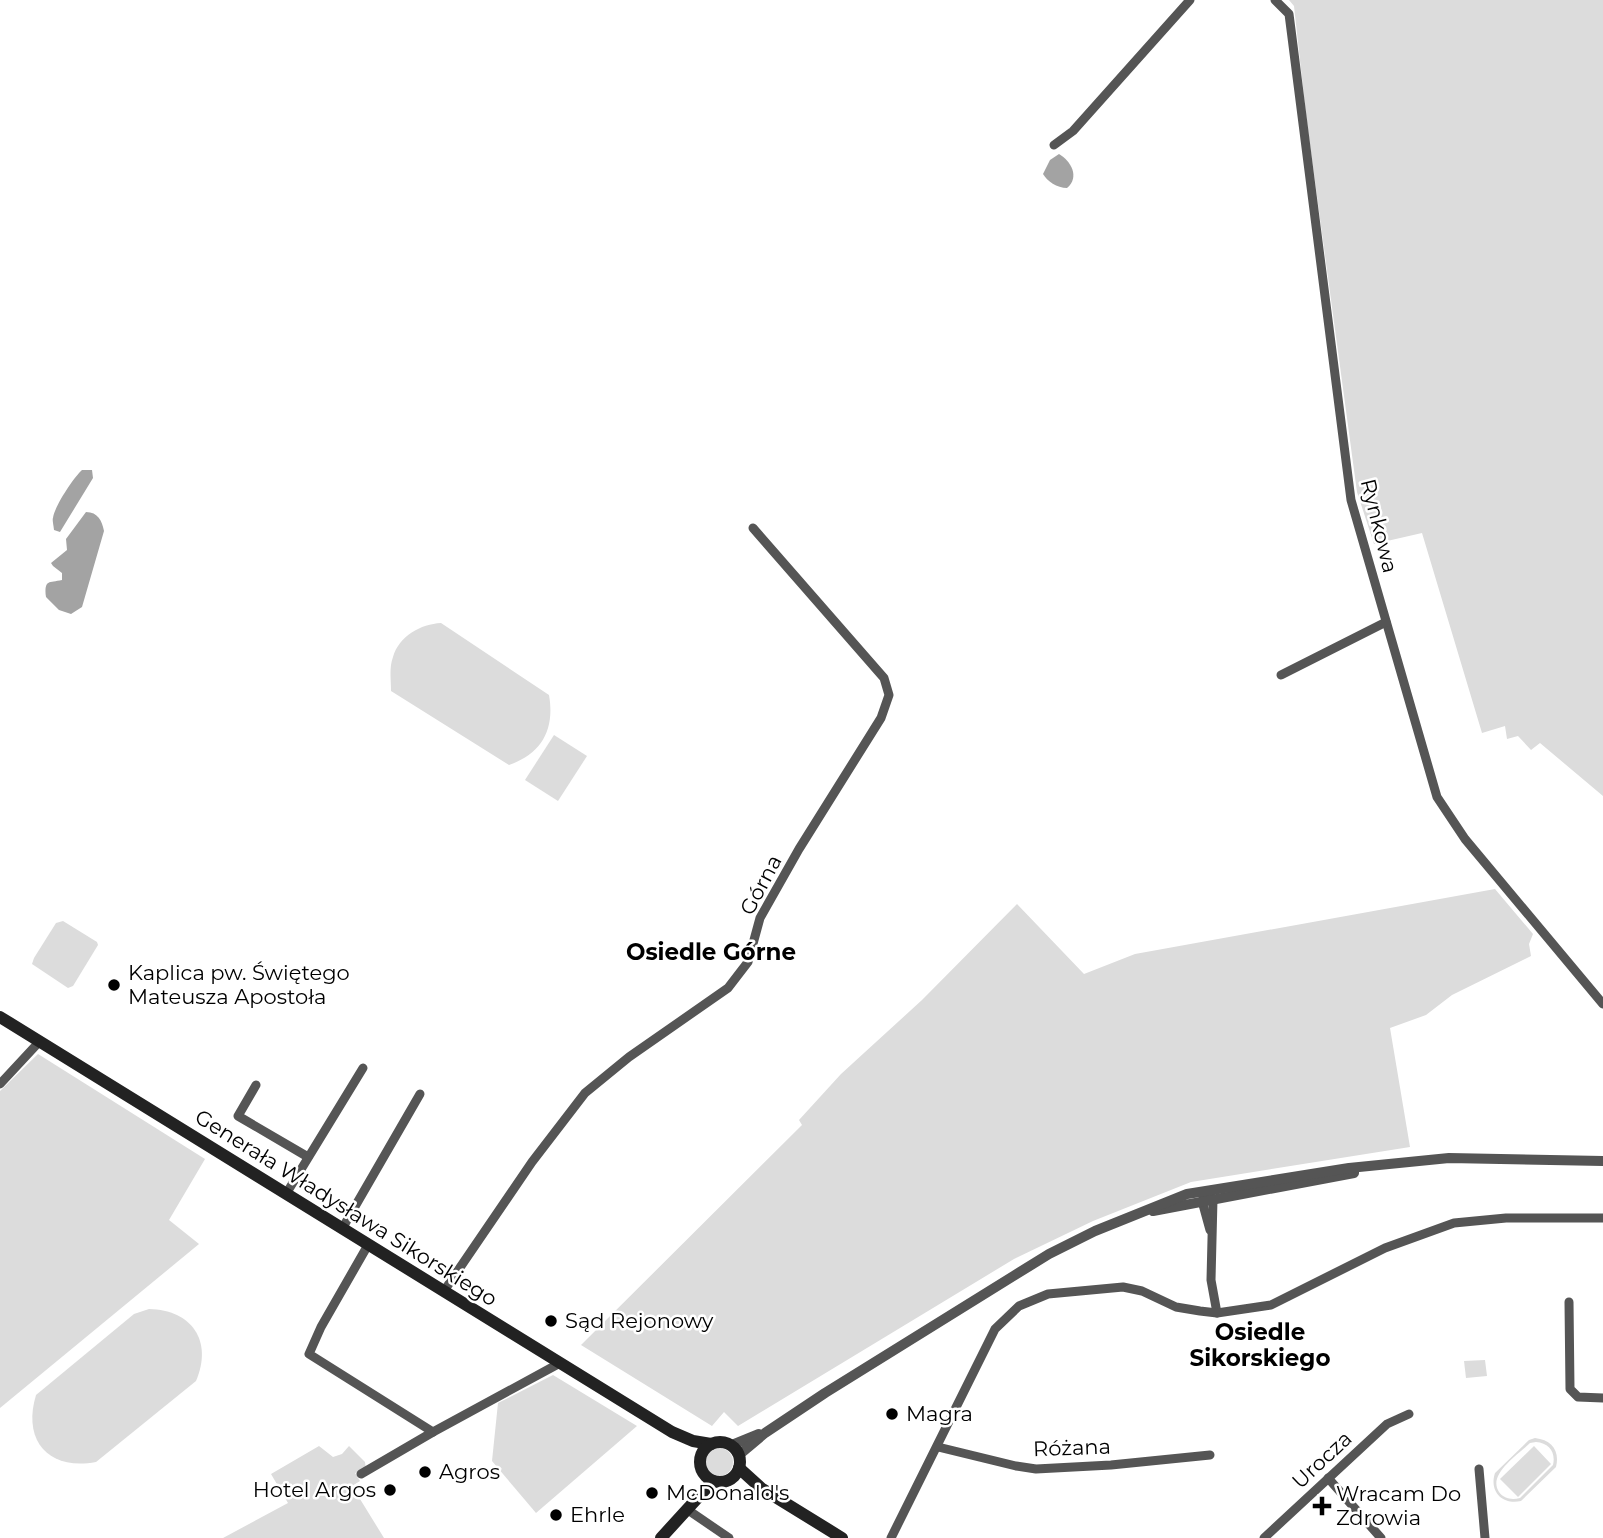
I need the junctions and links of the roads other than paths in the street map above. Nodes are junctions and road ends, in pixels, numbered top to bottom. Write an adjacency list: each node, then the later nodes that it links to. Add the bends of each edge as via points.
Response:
1 (1190, 0): 3 (street, via 1073,131)
2 (1275, 0): 5 (street, Rynkowa, via 1289,14 1351,500)
3 (1054, 145)
4 (753, 528): 21 (street, Górna, via 884,678 889,695 881,718 760,918 742,973 585,1093)
5 (1386, 622): 6 (street); 7 (street, Rynkowa, via 1437,797 1465,839)
6 (1281, 675)
7 (1603, 1004)
8 (0, 1017): 9 (main road, Generała Władysława Sikorskiego)
9 (40, 1041): 11 (street); 16 (main road, Generała Władysława Sikorskiego)
10 (363, 1068): 14 (street)
11 (0, 1084)
12 (256, 1085): 14 (street, via 239,1116)
13 (421, 1094): 19 (street)
14 (308, 1157): 16 (street)
15 (1603, 1161): 17 (street, via 1479,1157 1409,1162 1349,1168)
16 (286, 1194): 19 (main road, Generała Władysława Sikorskiego)
17 (1207, 1197): 23 (street); 32 (street, via 1144,1212 1049,1254 765,1433)
18 (1603, 1217): 23 (street, via 1454,1223 1385,1248 1271,1305)
19 (342, 1229): 20 (main road, Generała Władysława Sikorskiego)
20 (368, 1245): 21 (main road, Generała Władysława Sikorskiego); 27 (street, via 308,1351 310,1357)
21 (444, 1292): 24 (main road, Generała Władysława Sikorskiego)
22 (1569, 1301): 25 (street, via 1570,1390 1578,1397)
23 (1217, 1313): 30 (street, via 1176,1307 1142,1290 1123,1287 1048,1294 1019,1306 995,1329)
24 (560, 1363): 27 (street); 28 (main road, Generała Władysława Sikorskiego)
25 (1603, 1398)
26 (1409, 1414): 36 (street, Urocza, via 1387,1424)
27 (433, 1432): 35 (street)
28 (672, 1432): 29 (main road, Generała Władysława Sikorskiego); 33 (main road, Generała Władysława Sikorskiego)
29 (710, 1444): 32 (main road, via 721,1442); 33 (main road, via 703,1451)
30 (938, 1447): 31 (street, Różana, via 1036,1469); 42 (street)
31 (1210, 1455)
32 (735, 1462): 37 (main road, via 724,1482); 41 (main road, via 761,1488)
33 (701, 1466): 37 (main road); 38 (main road)
34 (1479, 1469): 45 (street)
35 (361, 1474)
36 (1328, 1478): 43 (street, Urocza); 44 (street)
37 (713, 1481): 38 (main road)
38 (691, 1506): 39 (main road); 40 (street)
39 (661, 1538)
40 (729, 1538)
41 (842, 1538)
42 (891, 1538)
43 (1264, 1538)
44 (1381, 1538)
45 (1485, 1538)

